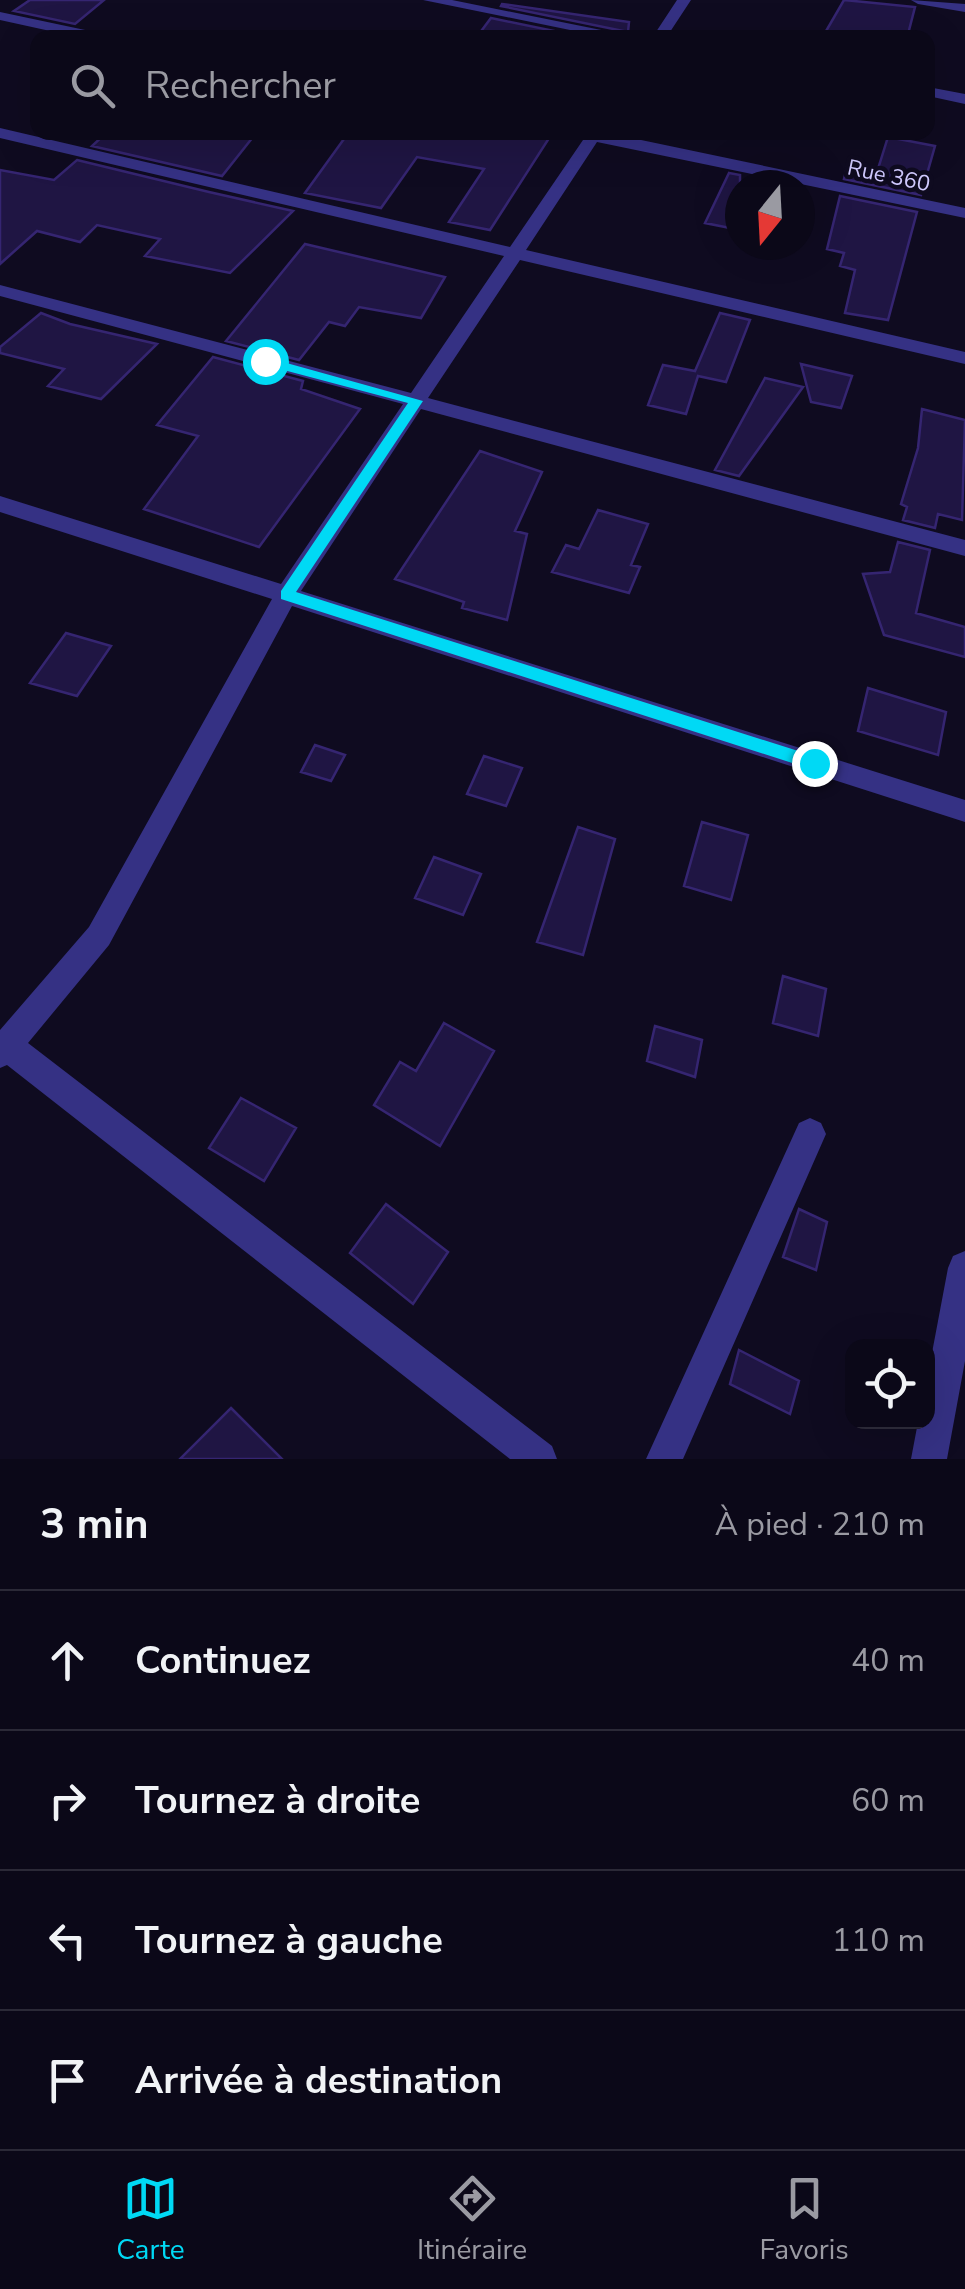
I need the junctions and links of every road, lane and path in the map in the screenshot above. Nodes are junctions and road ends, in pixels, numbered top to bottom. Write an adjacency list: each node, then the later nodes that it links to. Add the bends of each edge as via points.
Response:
1 (430, 0): 7 (street)
2 (684, 0): 8 (street)
3 (918, 0): 4 (street)
4 (965, 8)
5 (0, 16): 6 (street)
6 (66, 30)
7 (591, 30)
8 (664, 30)
9 (935, 93): 10 (street)
10 (965, 99)
11 (0, 133): 12 (street)
12 (30, 140)
13 (31, 140): 17 (street)
14 (591, 140): 17 (street)
15 (618, 140): 16 (street, Rue 360)
16 (965, 213)
17 (516, 251): 19 (street); 20 (street)
18 (0, 290): 20 (street)
19 (965, 358)
20 (416, 401): 22 (street); 23 (street)
21 (0, 504): 23 (street)
22 (965, 548)
23 (286, 595): 24 (street); 25 (street, via 99,936)
24 (965, 811)
25 (4, 1050): 28 (street)
26 (810, 1134): 29 (street)
27 (965, 1268): 30 (street)
28 (539, 1459)
29 (664, 1459)
30 (929, 1459)

